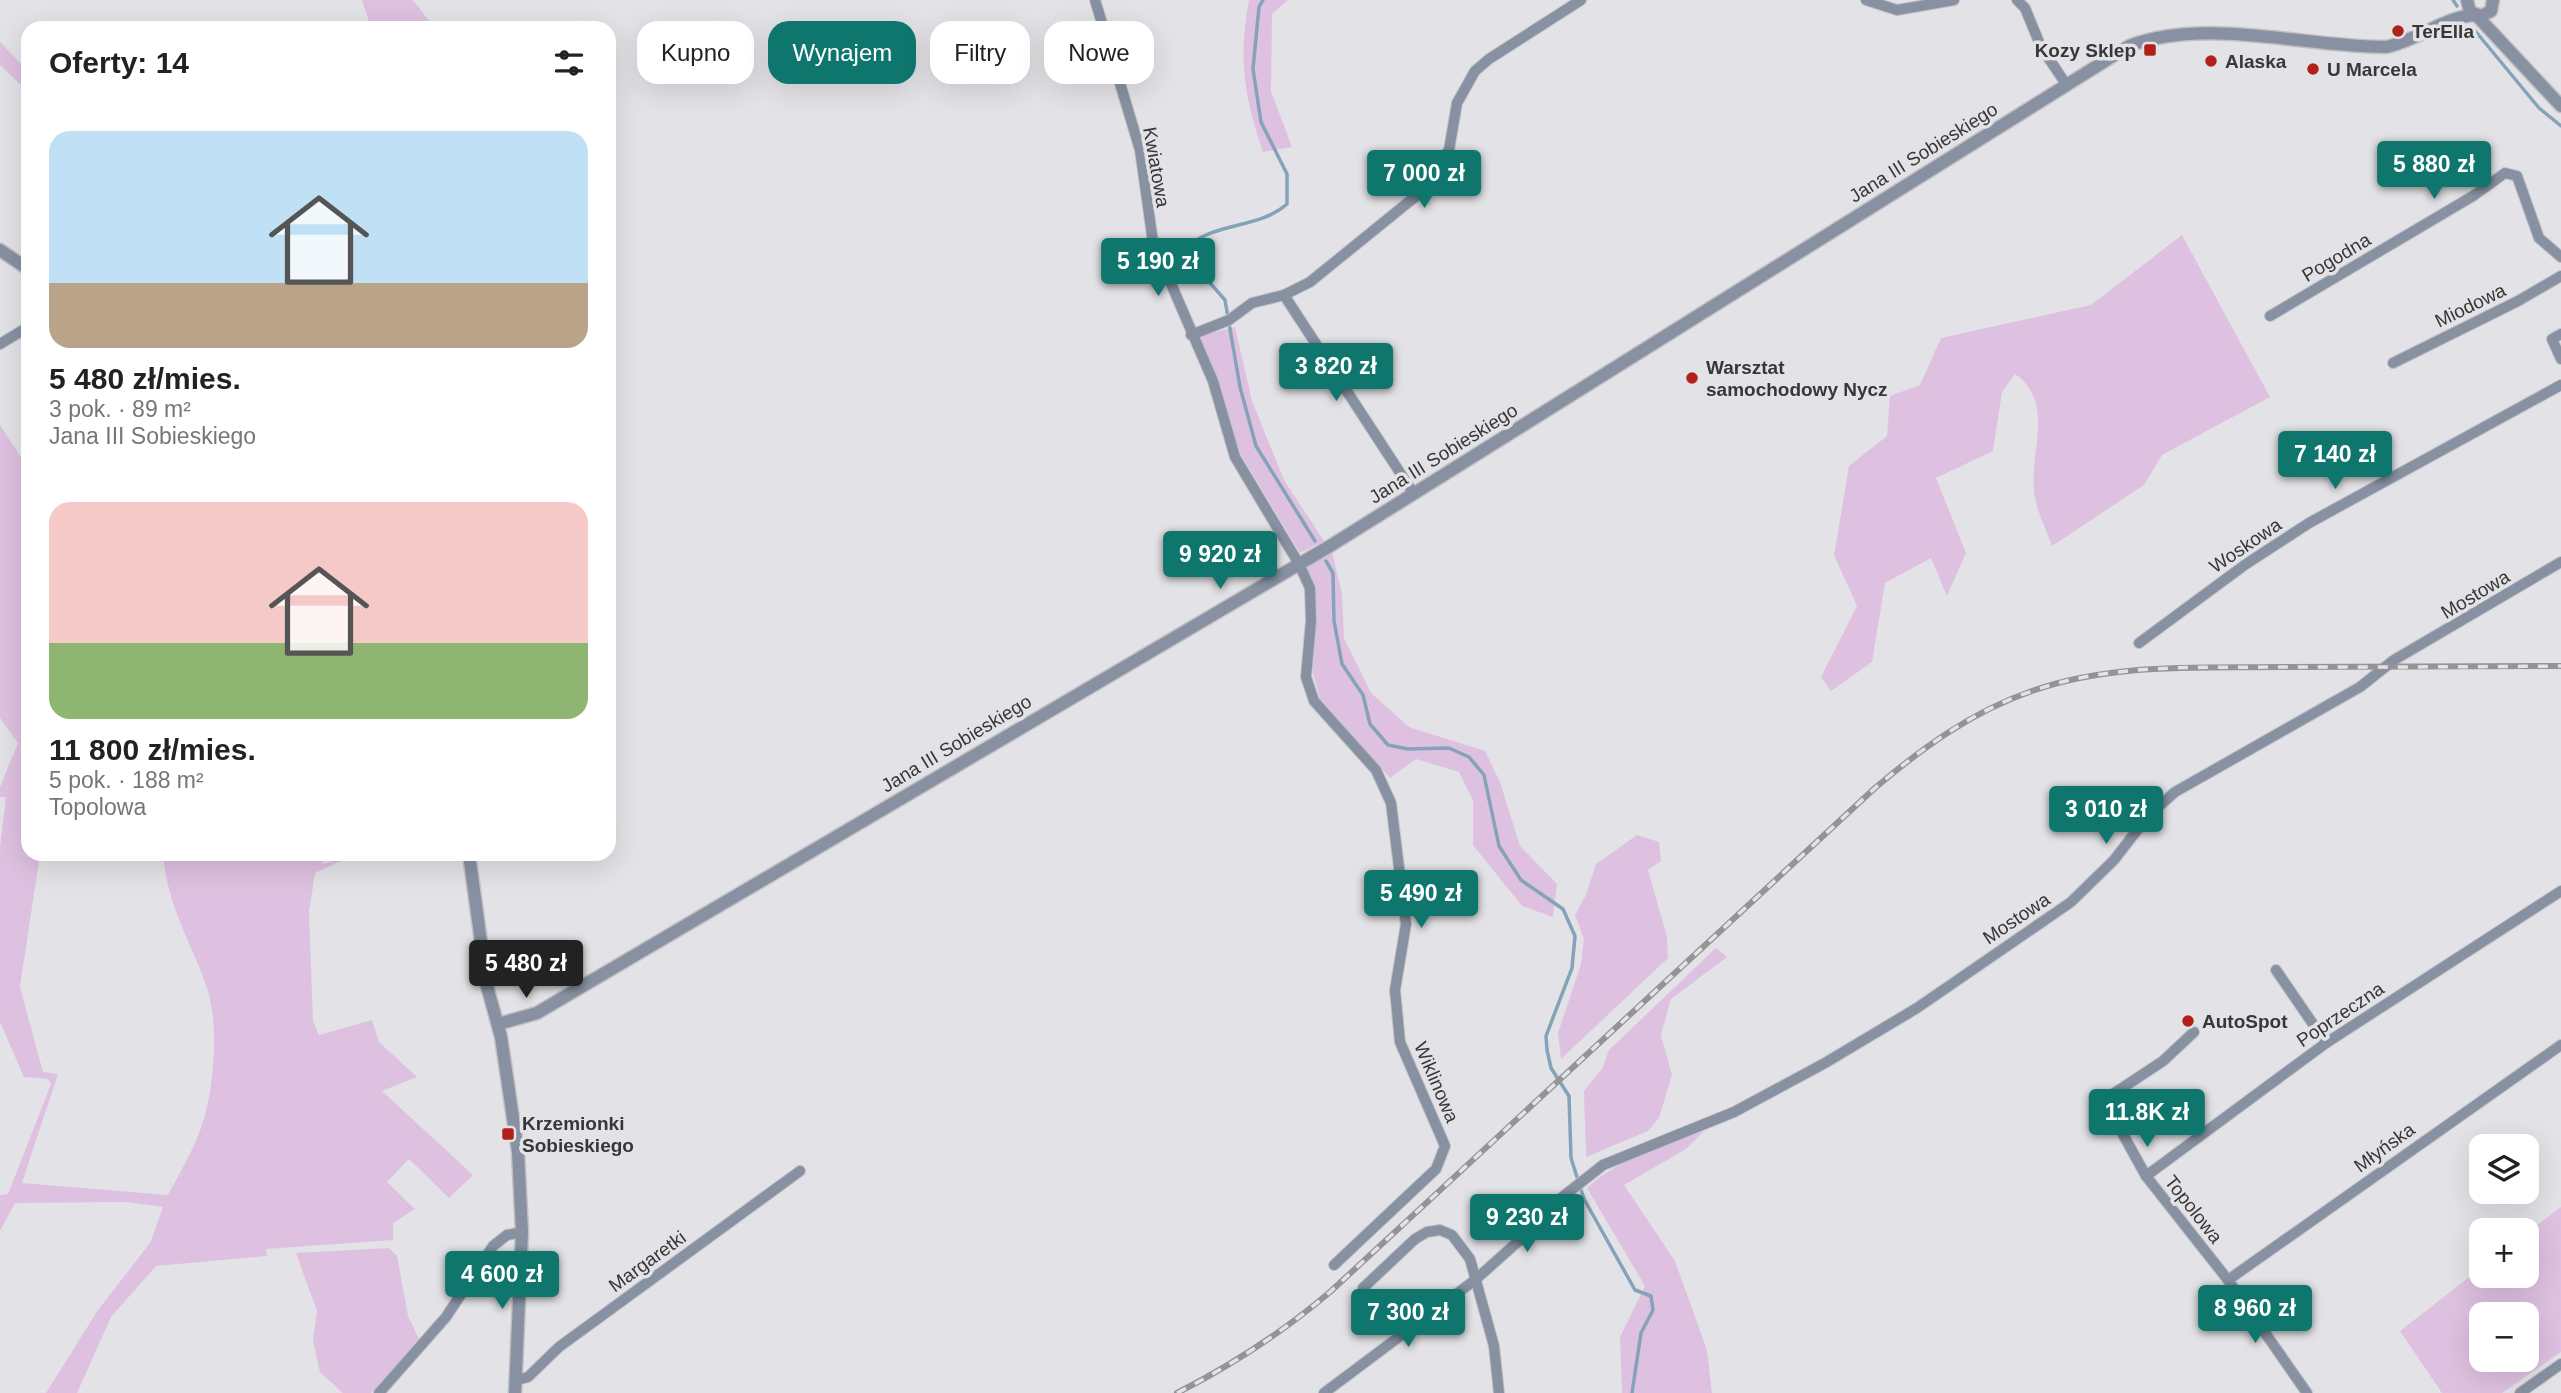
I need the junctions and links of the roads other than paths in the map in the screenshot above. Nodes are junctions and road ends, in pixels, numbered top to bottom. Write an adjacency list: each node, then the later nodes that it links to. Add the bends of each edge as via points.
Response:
1 (1096, 0): 21 (street, Kwiatowa, via 1140,149 1153,242)
2 (1581, 0): 17 (street, via 1475,71 1457,103 1449,149 1421,192 1335,264)
3 (1866, 0): 4 (street, via 1897,10)
4 (1954, 0)
5 (2017, 0): 11 (street)
6 (2466, 0): 8 (street); 9 (street, Jana III Sobieskiego)
7 (2494, 3): 8 (street, Jana III Sobieskiego, via 2488,13); 10 (street)
8 (2477, 16): 9 (street, Jana III Sobieskiego, via 2462,17); 10 (street)
9 (2433, 30): 11 (street, Jana III Sobieskiego, via 2386,47 2164,34 2129,46)
10 (2496, 37): 12 (street)
11 (2066, 84): 26 (street, Jana III Sobieskiego)
12 (2561, 106)
13 (0, 250): 15 (street)
14 (2561, 257): 18 (street, Pogodna, via 2539,238 2517,176 2505,173)
15 (21, 264)
16 (2561, 276): 24 (street, Miodowa)
17 (1284, 295): 21 (street, via 1252,303 1229,320); 26 (street)
18 (2270, 316)
19 (21, 331): 22 (street)
20 (2561, 334): 23 (street, via 2552,339)
21 (1191, 335): 28 (street, Kwiatowa, via 1213,381 1235,457)
22 (0, 344)
23 (2561, 359)
24 (2393, 363)
25 (2561, 385): 29 (street, Woskowa, via 2309,523)
26 (1414, 494): 28 (street, Jana III Sobieskiego)
27 (2561, 562): 41 (street, Mostowa, via 2394,660 2360,687 2175,792 2071,902 1908,1013 1734,1112 1603,1165 1556,1202)
28 (1299, 564): 33 (street, Jana III Sobieskiego, via 537,1013); 40 (street, Wiklinowa, via 1310,588 1306,677 1314,701 1376,770 1391,803 1406,924 1395,990 1401,1042 1445,1146 1436,1169)
29 (2139, 643)
30 (470, 861): 33 (street, via 487,986)
31 (2561, 891): 35 (street, Poprzeczna)
32 (2276, 970): 35 (street)
33 (498, 1024): 39 (street, via 518,1152)
34 (2194, 1032): 38 (street, Topolowa, via 2163,1061 2104,1100)
35 (2326, 1042): 38 (street, Poprzeczna)
36 (2561, 1045): 42 (street, Młyńska)
37 (800, 1171): 45 (street, Margaretki, via 559,1347)
38 (2146, 1176): 42 (street, Topolowa)
39 (522, 1232): 45 (street); 47 (street, via 507,1235 493,1246 446,1317)
40 (1334, 1265)
41 (1475, 1280): 43 (street, via 1470,1259 1452,1235 1440,1230 1415,1239); 46 (street, via 1494,1346); 48 (street, Mostowa)
42 (2228, 1280): 49 (street, Topolowa)
43 (1363, 1288)
44 (2561, 1364): 50 (street)
45 (516, 1387)
46 (1498, 1392)
47 (379, 1393)
48 (1324, 1393)
49 (2307, 1393)
50 (2520, 1393)

